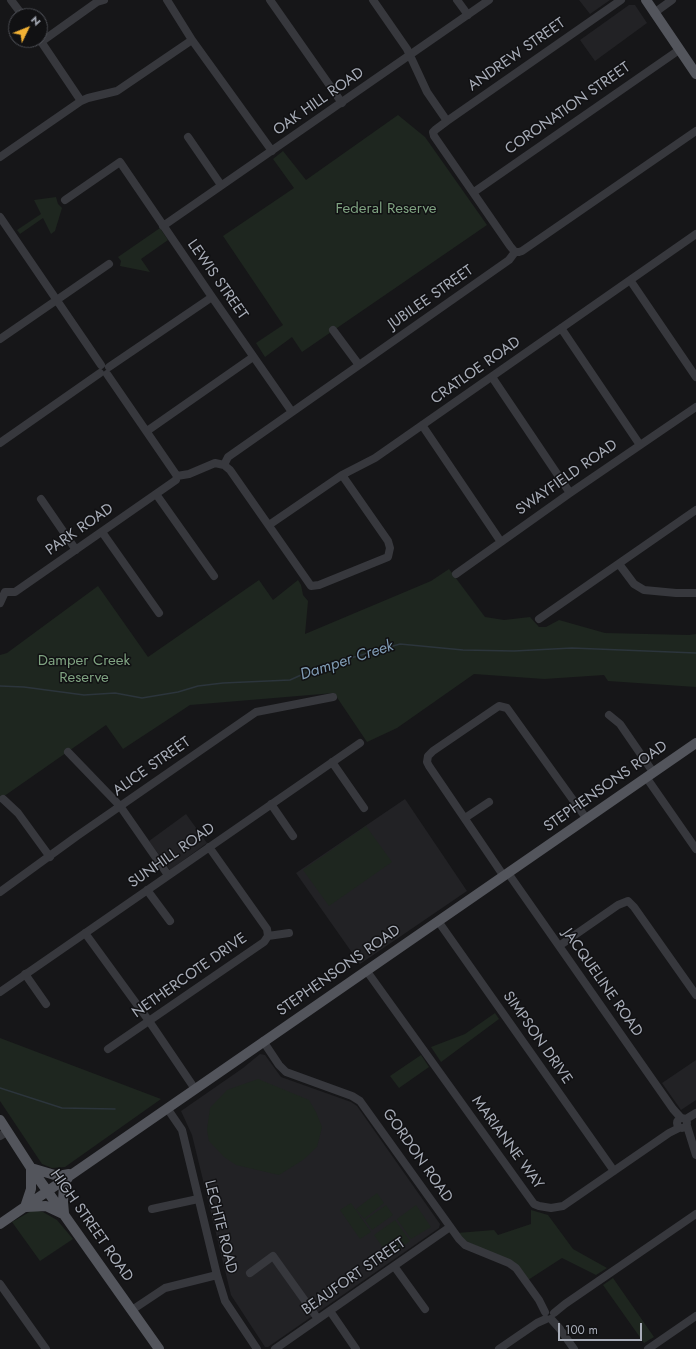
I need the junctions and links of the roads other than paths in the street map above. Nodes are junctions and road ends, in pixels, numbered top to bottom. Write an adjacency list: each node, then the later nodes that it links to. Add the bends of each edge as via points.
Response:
1 (104, 0): 12 (street, via 97,2)
2 (168, 0): 13 (street)
3 (270, 0): 19 (street)
4 (373, 0): 16 (street)
5 (458, 0): 11 (street)
6 (489, 0): 11 (street, OAK HILL ROAD)
7 (621, 0): 20 (street, ANDREW STREET)
8 (646, 0): 10 (main road)
9 (672, 0): 10 (street)
10 (654, 13): 15 (main road)
11 (468, 15): 16 (street, OAK HILL ROAD)
12 (48, 36)
13 (192, 40): 18 (street, via 117,91); 23 (street)
14 (45, 48): 18 (street)
15 (679, 50): 17 (main road); 26 (street, CORONATION STREET)
16 (410, 55): 19 (street, OAK HILL ROAD); 20 (street, via 427,92)
17 (696, 73)
18 (81, 101): 24 (street)
19 (342, 103): 23 (street, OAK HILL ROAD)
20 (447, 120): 26 (street, ANDREW STREET, via 433,132 434,136)
21 (696, 131): 31 (street, JUBILEE STREET, via 522,251)
22 (188, 137): 25 (street)
23 (272, 150): 25 (street, OAK HILL ROAD)
24 (0, 157)
25 (221, 185): 29 (street, OAK HILL ROAD)
26 (474, 192): 31 (street)
27 (65, 200): 29 (street, LEWIS STREET, via 120,162)
28 (0, 217): 35 (street)
29 (163, 226): 34 (street, LEWIS STREET)
30 (696, 234): 33 (street, CRATLOE ROAD)
31 (515, 252): 40 (street, JUBILEE STREET, via 509,260)
32 (109, 264): 35 (street)
33 (630, 280): 36 (street, CRATLOE ROAD); 43 (street)
34 (212, 297): 39 (street, LEWIS STREET); 41 (street)
35 (56, 301): 38 (street); 41 (street)
36 (561, 328): 42 (street, CRATLOE ROAD); 49 (street)
37 (333, 330): 40 (street)
38 (0, 339)
39 (254, 357): 45 (street, LEWIS STREET); 47 (street)
40 (359, 365): 45 (street, JUBILEE STREET)
41 (104, 370): 47 (street); 48 (street)
42 (492, 377): 46 (street, CRATLOE ROAD); 53 (street)
43 (696, 377)
44 (696, 407): 49 (street, SWAYFIELD ROAD)
45 (292, 412): 50 (street, JUBILEE STREET, via 228,457)
46 (422, 425): 51 (street, CRATLOE ROAD, via 375,458); 59 (street)
47 (147, 431): 52 (street)
48 (0, 443)
49 (640, 445): 53 (street, SWAYFIELD ROAD)
50 (224, 465): 52 (street, via 215,463); 57 (street)
51 (342, 475): 57 (street, CRATLOE ROAD); 57 (street, via 388,541 388,557 311,586)
52 (177, 476): 54 (street, PARK ROAD, via 176,480)
53 (570, 493): 59 (street, SWAYFIELD ROAD)
54 (156, 494): 58 (street, PARK ROAD); 63 (street)
55 (41, 499): 60 (street)
56 (696, 510): 61 (street)
57 (269, 525)
58 (102, 532): 60 (street, PARK ROAD); 68 (street)
59 (501, 542): 62 (street, SWAYFIELD ROAD)
60 (76, 550): 65 (street, PARK ROAD, via 15,592)
61 (619, 564): 66 (street, via 634,584 644,590); 69 (street)
62 (456, 574)
63 (214, 576)
64 (0, 585): 65 (street)
65 (5, 592): 67 (street)
66 (696, 593)
67 (0, 603)
68 (159, 613)
69 (539, 619)
70 (334, 697): 80 (street, ALICE STREET, via 256,712)
71 (609, 715): 76 (street, via 620,724)
72 (360, 743): 75 (street, SUNHILL ROAD)
73 (696, 743): 76 (main road, STEPHENSONS ROAD)
74 (68, 752): 80 (street)
75 (332, 762): 79 (street, SUNHILL ROAD); 81 (street)
76 (650, 775): 83 (main road, STEPHENSONS ROAD); 85 (street)
77 (3, 799): 87 (street, via 18,814)
78 (489, 802): 82 (street)
79 (271, 804): 84 (street); 86 (street, SUNHILL ROAD)
80 (120, 806): 87 (street, ALICE STREET); 89 (street)
81 (364, 808)
82 (465, 818): 83 (street, JACQUELINE ROAD, via 429,766 428,756 496,708 503,706 510,711); 88 (street, JACQUELINE ROAD)
83 (586, 818): 88 (main road, STEPHENSONS ROAD)
84 (293, 836)
85 (694, 843)
86 (209, 847): 89 (street, SUNHILL ROAD); 96 (street, via 267,930)
87 (50, 857): 91 (street, ALICE STREET)
88 (506, 874): 92 (main road, STEPHENSONS ROAD); 97 (street, JACQUELINE ROAD)
89 (168, 875): 90 (street, SUNHILL ROAD)
90 (148, 890): 93 (street); 94 (street, SUNHILL ROAD)
91 (0, 892)
92 (438, 920): 98 (main road, STEPHENSONS ROAD); 114 (street, SIMPSON DRIVE)
93 (170, 921)
94 (85, 933): 99 (street, SUNHILL ROAD); 103 (street)
95 (289, 933): 96 (street, NETHERCOTE DRIVE)
96 (268, 936): 103 (street, NETHERCOTE DRIVE, via 264,942)
97 (559, 946): 101 (street, via 618,905 628,901); 110 (street, JACQUELINE ROAD)
98 (366, 970): 104 (main road, STEPHENSONS ROAD); 114 (street, MARIANNE WAY, via 534,1204 551,1208 563,1206)
99 (25, 974): 100 (street, SUNHILL ROAD); 102 (street)
100 (0, 992)
101 (696, 995)
102 (46, 1004)
103 (149, 1022): 105 (street, NETHERCOTE DRIVE); 106 (street)
104 (263, 1041): 106 (main road, STEPHENSONS ROAD); 123 (street, GORDON ROAD, via 286,1072 360,1101)
105 (108, 1049)
106 (195, 1089): 107 (main road, STEPHENSONS ROAD)
107 (167, 1108): 115 (main road, STEPHENSONS ROAD); 117 (street, LECHTE ROAD, via 182,1130)
108 (696, 1114): 110 (street, MARIANNE WAY)
109 (0, 1120): 111 (main road, HIGH STREET ROAD)
110 (682, 1123): 112 (street, JACQUELINE ROAD); 114 (street, MARIANNE WAY)
111 (4, 1134): 113 (main road, HIGH STREET ROAD)
112 (696, 1155)
113 (31, 1168): 115 (main road, via 58,1176); 116 (main road, HIGH STREET ROAD); 118 (main road, via 31,1189)
114 (614, 1171)
115 (70, 1174): 116 (main road, STEPHENSONS ROAD); 121 (main road, via 64,1184)
116 (48, 1191): 118 (main road, STEPHENSONS ROAD); 121 (main road, HIGH STREET ROAD)
117 (198, 1199): 119 (street); 126 (street, LECHTE ROAD)
118 (25, 1207): 121 (main road, via 46,1206); 122 (main road, STEPHENSONS ROAD)
119 (152, 1209)
120 (696, 1214): 131 (street)
121 (64, 1215): 129 (main road, HIGH STREET ROAD)
122 (0, 1224)
123 (450, 1227): 124 (street, BEAUFORT STREET); 131 (street, GORDON ROAD, via 465,1245 513,1265)
124 (394, 1266): 128 (street); 130 (street, BEAUFORT STREET)
125 (250, 1273): 133 (street, via 273,1256)
126 (217, 1275): 129 (street, via 165,1288); 136 (street, LECHTE ROAD, via 225,1301)
127 (0, 1284): 134 (street)
128 (425, 1309)
129 (132, 1310): 135 (main road, HIGH STREET ROAD)
130 (330, 1311): 133 (street, BEAUFORT STREET); 138 (street)
131 (549, 1314): 139 (street); 140 (street, GORDON ROAD)
132 (696, 1316): 141 (street)
133 (318, 1319): 137 (street, BEAUFORT STREET)
134 (46, 1349)
135 (159, 1349)
136 (257, 1349)
137 (275, 1349)
138 (356, 1349)
139 (499, 1349)
140 (574, 1349)
141 (648, 1349)

